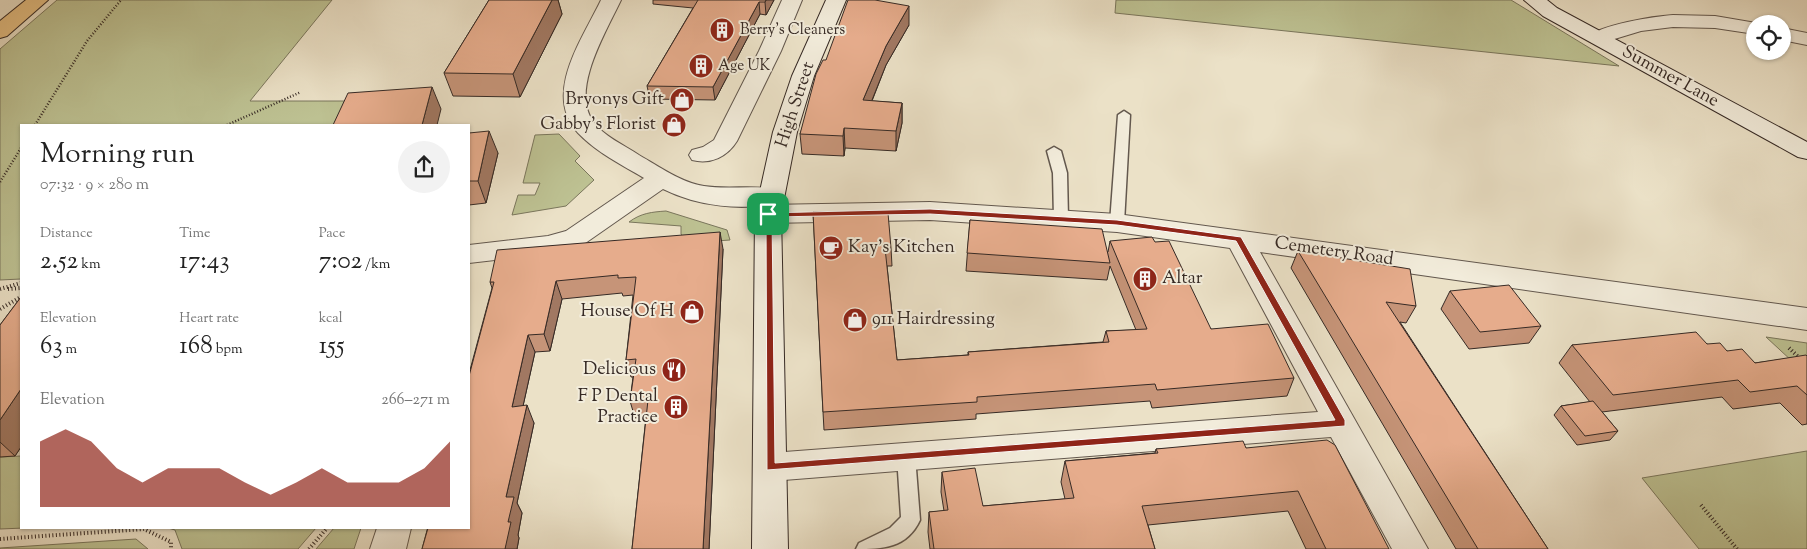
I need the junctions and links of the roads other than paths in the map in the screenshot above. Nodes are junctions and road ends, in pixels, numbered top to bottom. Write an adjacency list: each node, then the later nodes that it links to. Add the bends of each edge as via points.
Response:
1 (38, 0): 7 (main road)
2 (611, 0): 15 (street, Cemetery Road, via 578,75 574,94 576,111 586,128)
3 (792, 0): 14 (street, via 729,130 726,144 715,153)
4 (836, 0): 16 (street, High Street, via 803,76 785,132)
5 (1534, 0): 9 (street, Summer Lane)
6 (1746, 26): 9 (street, via 1668,22 1647,24)
7 (0, 32)
8 (1791, 36): 10 (street)
9 (1598, 38): 13 (street, Summer Lane)
10 (1807, 39)
11 (1124, 115): 18 (lane)
12 (1054, 151): 17 (lane, via 1060,172)
13 (1807, 152)
14 (701, 155)
15 (660, 179): 16 (street, Cemetery Road, via 690,192); 20 (street, via 575,238)
16 (770, 205): 17 (street, Cemetery Road); 24 (street, High Street)
17 (1061, 219): 18 (street, Cemetery Road)
18 (1117, 223): 19 (street, Cemetery Road)
19 (1239, 239): 21 (street, Cemetery Road); 22 (street)
20 (471, 262)
21 (1807, 319)
22 (1341, 423): 23 (street); 29 (street)
23 (906, 456): 24 (street); 28 (lane, via 911,520 897,534)
24 (770, 467): 27 (street, High Street)
25 (394, 529): 26 (street)
26 (388, 549)
27 (770, 549)
28 (866, 549)
29 (1410, 549)

